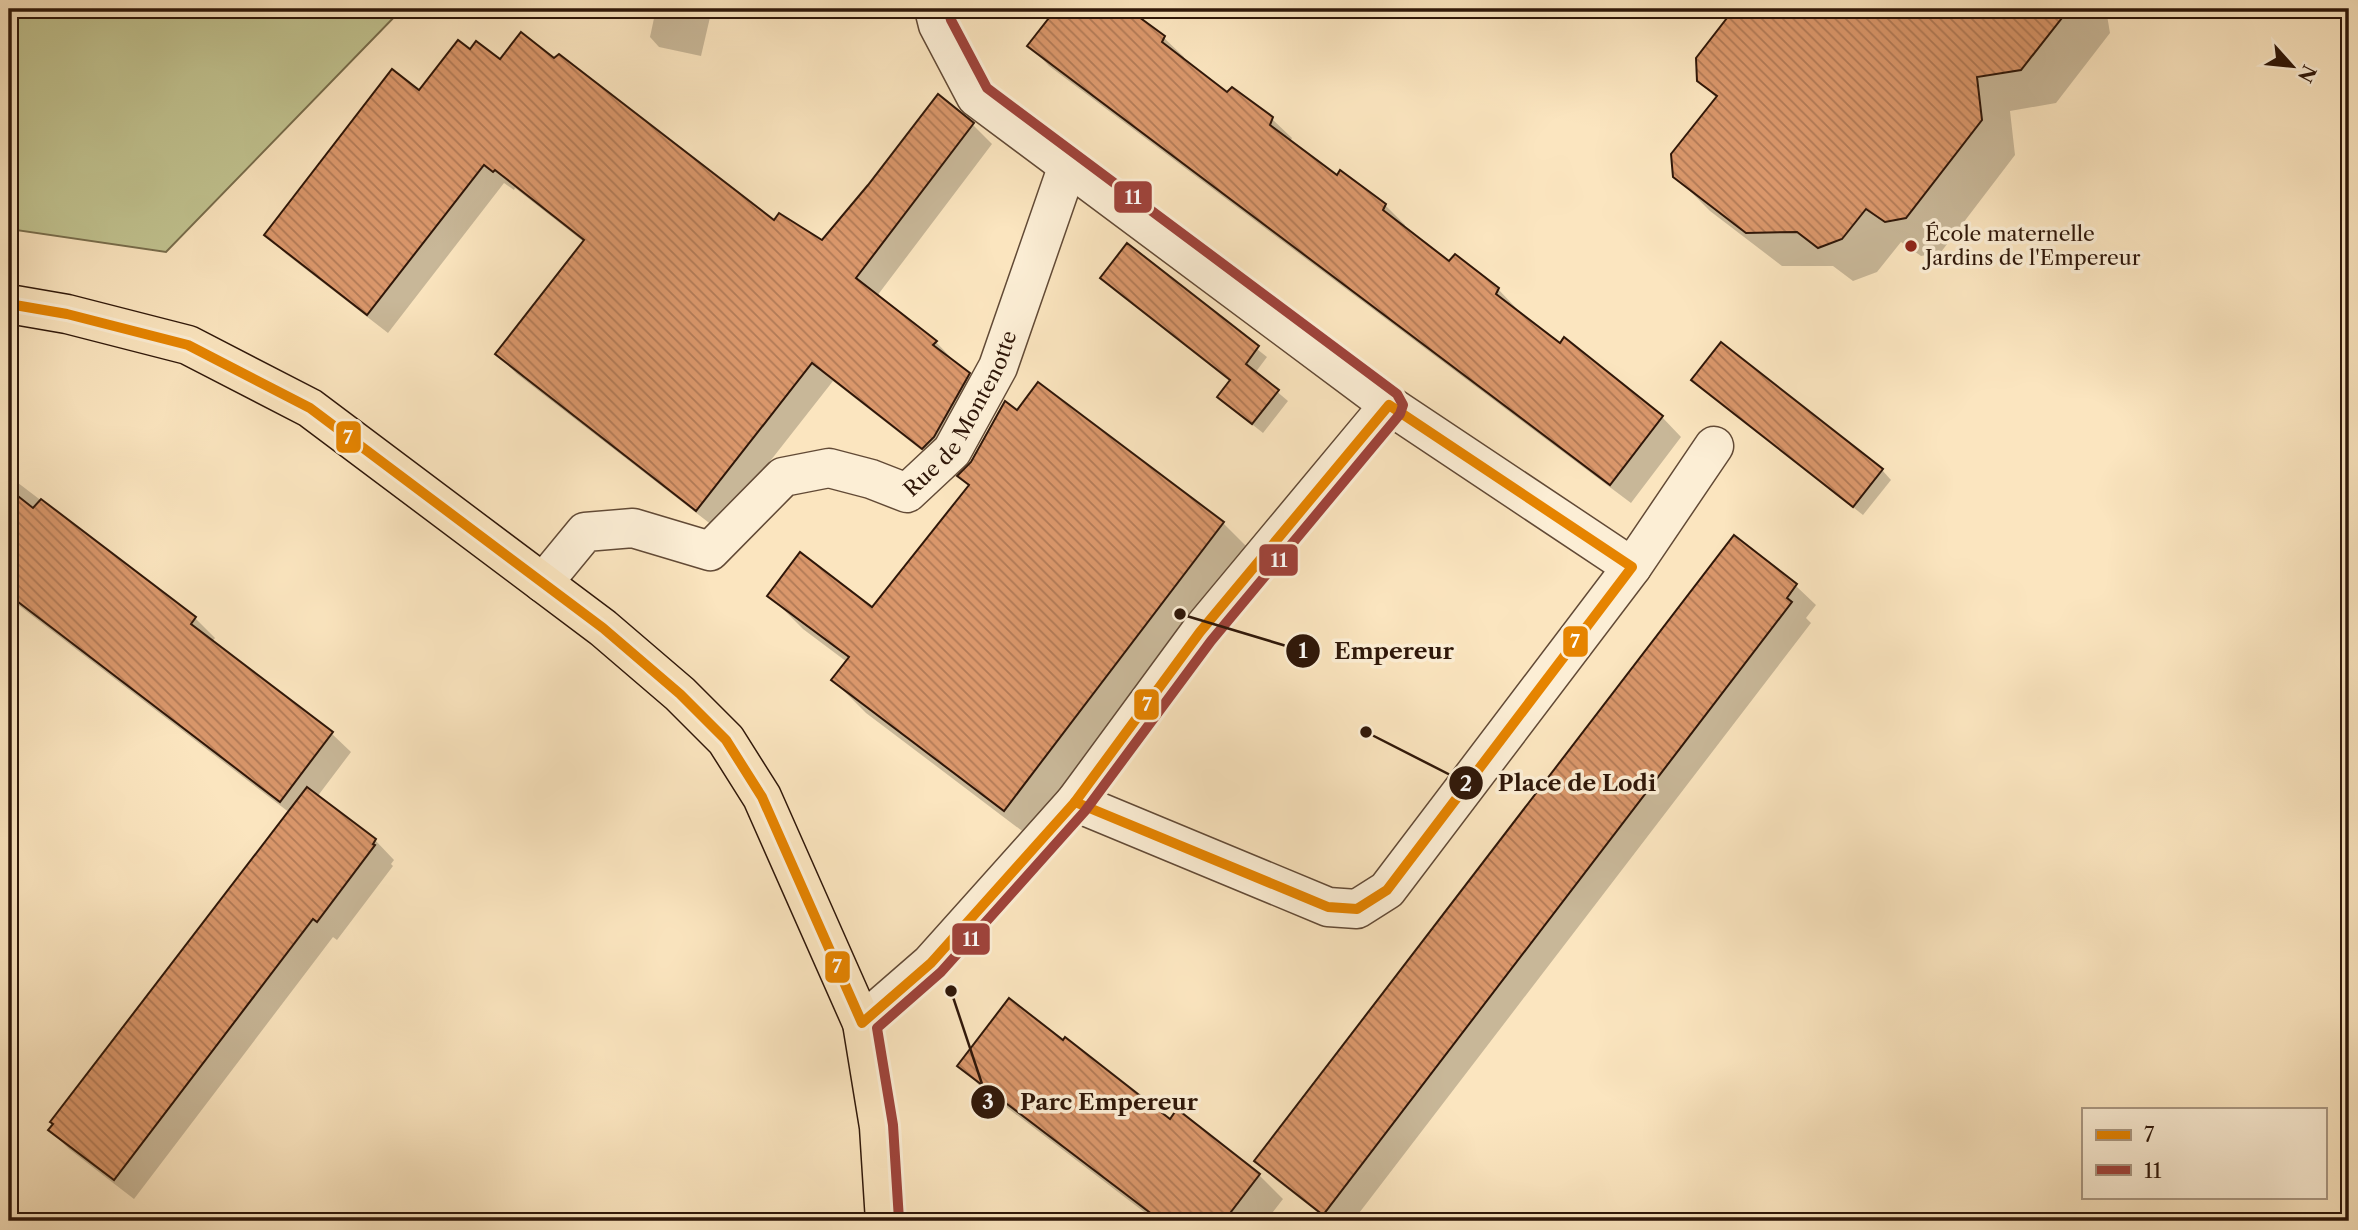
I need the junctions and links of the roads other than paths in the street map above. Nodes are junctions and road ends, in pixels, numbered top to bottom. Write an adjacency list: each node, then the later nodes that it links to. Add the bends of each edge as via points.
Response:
1 (934, 9): 2 (street, via 976,97)
2 (1068, 166): 4 (street); 7 (street, Rue de Montenotte, via 998,366 952,450 907,493 829,468 783,477 710,551 633,528 584,532)
3 (9, 304): 7 (main road, via 188,345 310,408)
4 (1389, 405): 6 (street); 8 (street, via 1200,632)
5 (1714, 446): 6 (street)
6 (1632, 567): 8 (street, via 1387,890 1357,909 1328,907)
7 (542, 583): 9 (main road, via 603,628 726,740 762,797)
8 (1074, 803): 9 (street, via 931,963)
9 (862, 1023): 10 (main road, via 879,1127)
10 (885, 1221)

